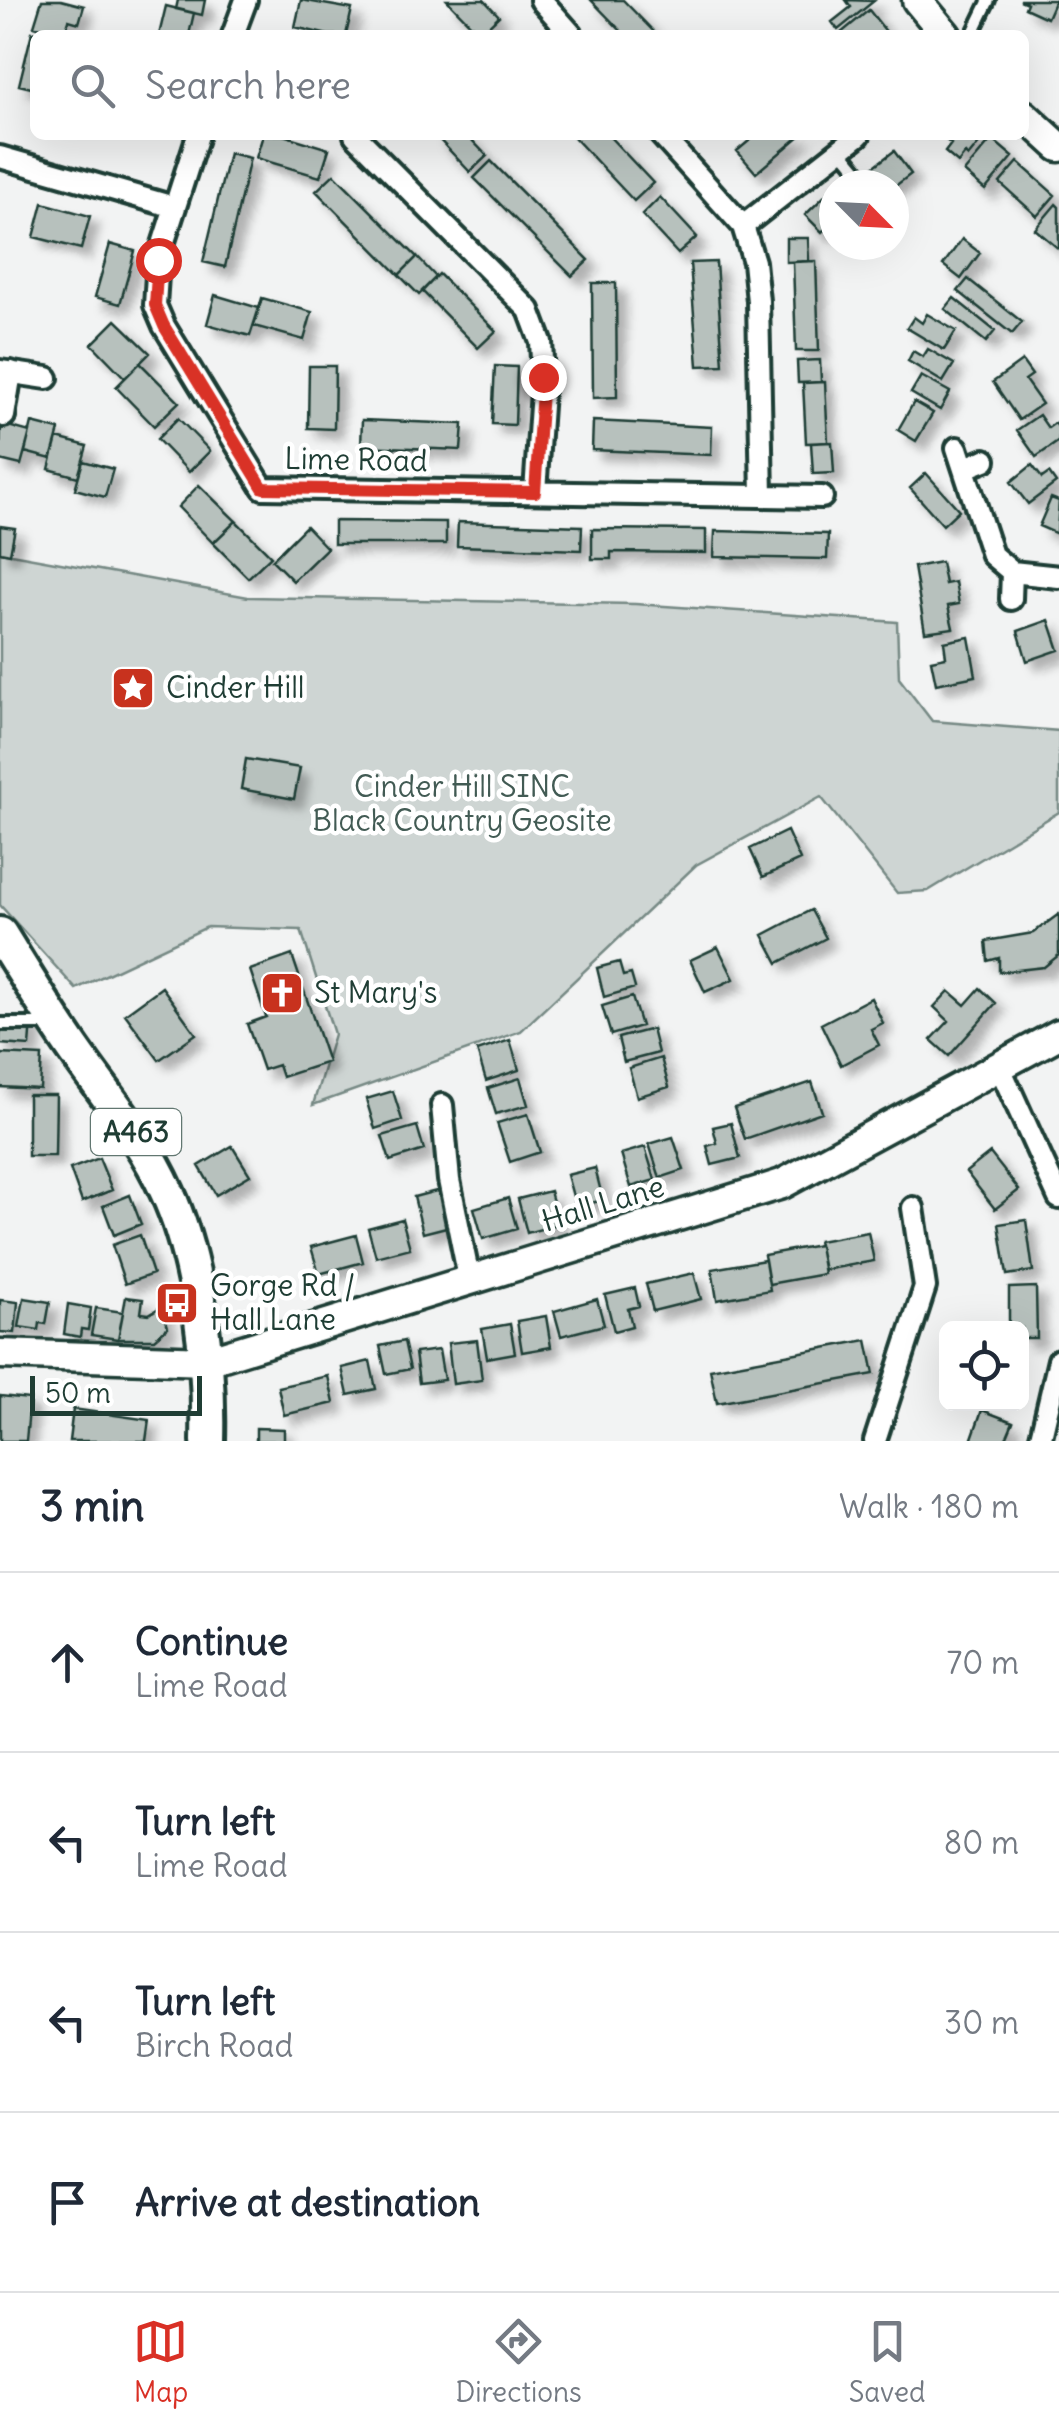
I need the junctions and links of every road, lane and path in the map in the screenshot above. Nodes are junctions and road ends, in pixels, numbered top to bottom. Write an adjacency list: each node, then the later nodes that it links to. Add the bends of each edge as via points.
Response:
1 (246, 0): 5 (street)
2 (540, 0): 6 (street)
3 (917, 0): 7 (street)
4 (989, 0): 8 (lane)
5 (235, 30)
6 (567, 30)
7 (942, 30)
8 (974, 30)
9 (1029, 120): 14 (street)
10 (196, 140): 18 (street)
11 (361, 140): 26 (street, via 529,310 541,342 543,377)
12 (666, 140): 19 (street)
13 (852, 140): 15 (street)
14 (1059, 148)
15 (840, 149): 17 (lane); 19 (street)
16 (0, 157): 18 (street)
17 (858, 170)
18 (174, 207): 26 (street, Lime Road, via 158,260 155,305 263,488)
19 (743, 226): 27 (street, via 758,300)
20 (5, 371): 21 (street); 22 (street)
21 (47, 378)
22 (4, 416)
23 (957, 448): 25 (street)
24 (985, 460): 25 (street)
25 (965, 468): 29 (street, via 992,555)
26 (535, 492): 27 (street, Lime Road)
27 (762, 496): 28 (street, Lime Road)
28 (822, 497)
29 (1012, 572): 30 (street); 31 (street)
30 (1059, 577)
31 (1010, 599)
32 (0, 934): 34 (main road, A463)
33 (0, 1024): 34 (lane)
34 (57, 1024): 43 (main road, A463, via 134,1129 169,1194)
35 (1059, 1034): 36 (street, Hall Lane)
36 (1000, 1068): 38 (street); 40 (street, Hall Lane, via 782,1184)
37 (442, 1105): 40 (street)
38 (1059, 1198)
39 (913, 1208): 45 (street, via 925,1287)
40 (469, 1278): 43 (street, Hall Lane)
41 (0, 1354): 43 (street, Hall Lane)
42 (1059, 1360): 46 (street)
43 (207, 1361): 44 (main road, A463)
44 (208, 1441)
45 (875, 1441)
46 (1040, 1441)

